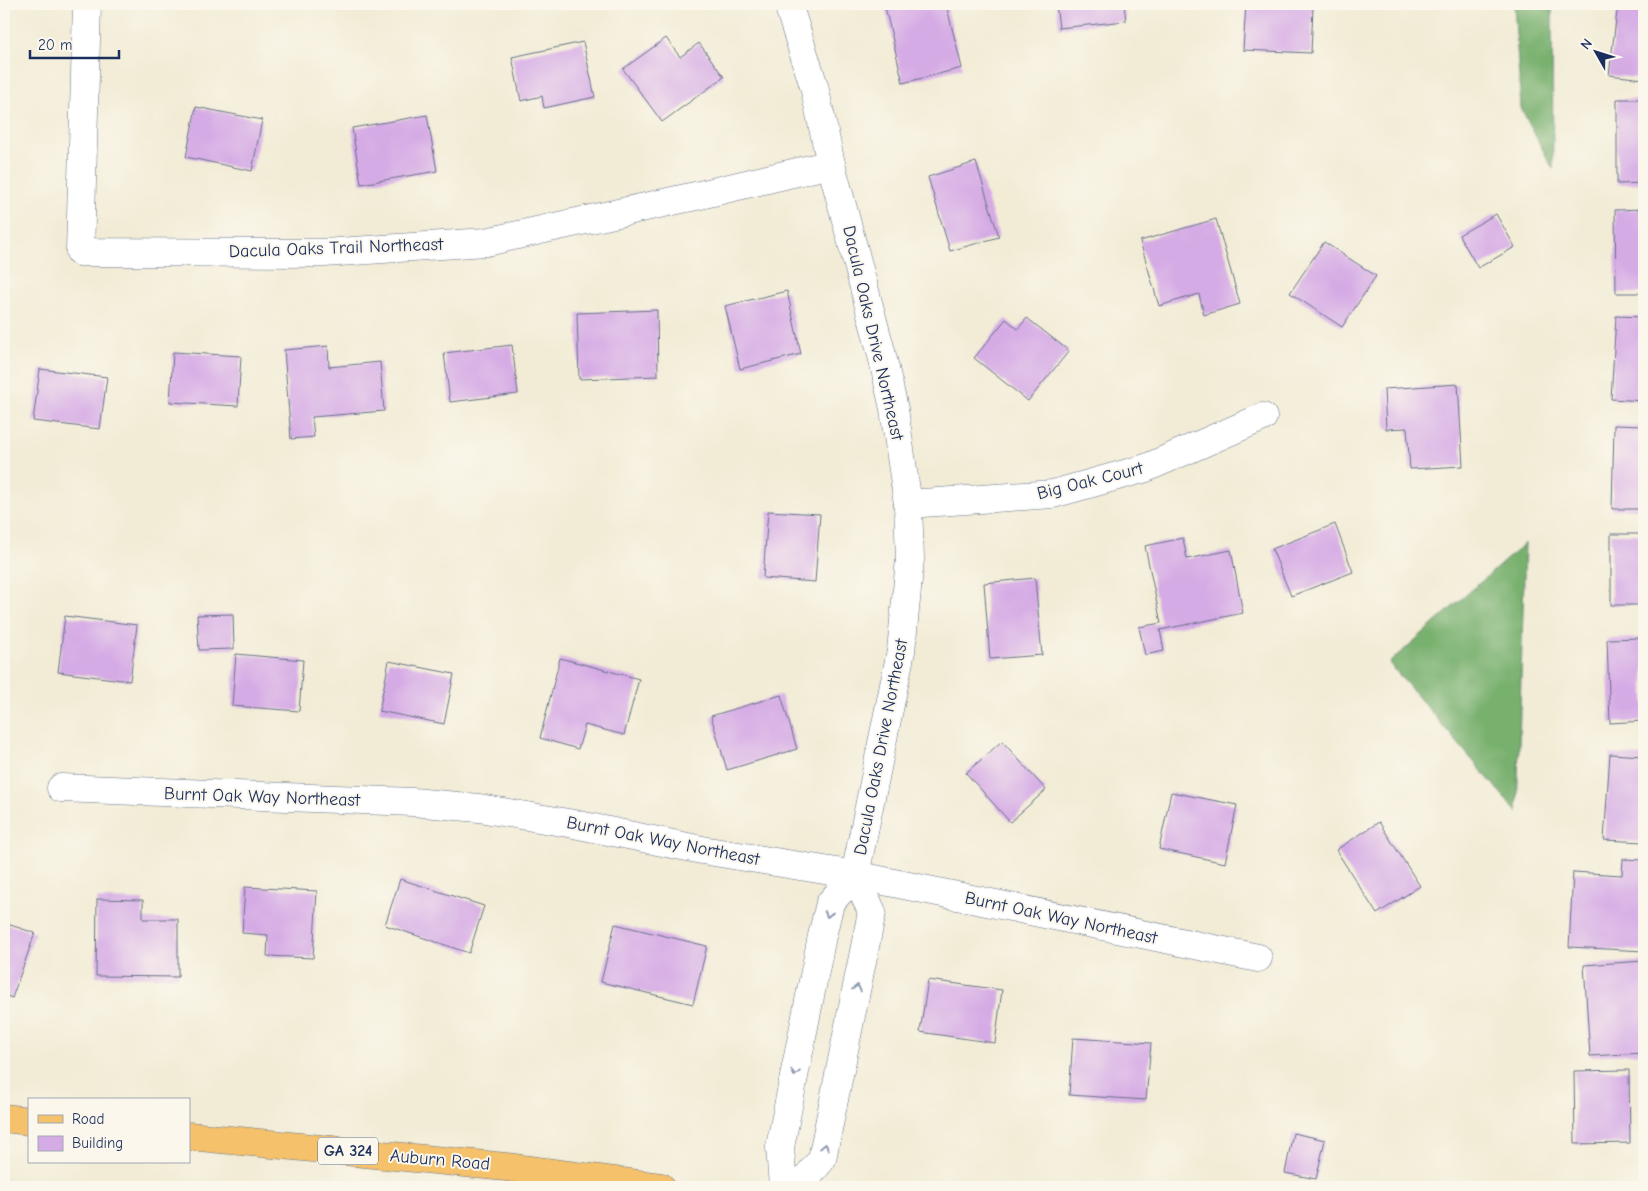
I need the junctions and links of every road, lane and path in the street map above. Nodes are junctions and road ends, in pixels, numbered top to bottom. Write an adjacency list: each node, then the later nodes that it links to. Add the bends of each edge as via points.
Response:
1 (87, 4): 3 (street, Dacula Oaks Trail Northeast, via 80,252 324,253 486,242)
2 (788, 4): 3 (street, Dacula Oaks Drive Northeast, via 814,86)
3 (831, 164): 5 (street, Dacula Oaks Drive Northeast, via 894,409)
4 (1263, 417): 5 (street, Big Oak Court, via 1146,468 1053,494)
5 (908, 504): 7 (street, Dacula Oaks Drive Northeast, via 910,559 901,651)
6 (61, 788): 7 (street, Burnt Oak Way Northeast, via 413,802 479,808)
7 (856, 875): 8 (street, Burnt Oak Way Northeast); 13 (street, Dacula Oaks Drive Northeast, one-way to 13, via 830,903 822,936 780,1147); 14 (street, Dacula Oaks Drive Northeast, one-way to 7, via 822,1159 872,912)
8 (1258, 958)
9 (4, 1118): 10 (main road)
10 (28, 1121)
11 (190, 1136): 12 (main road, Auburn Road / GA 324, via 506,1166)
12 (661, 1187)
13 (783, 1187)
14 (799, 1187)

